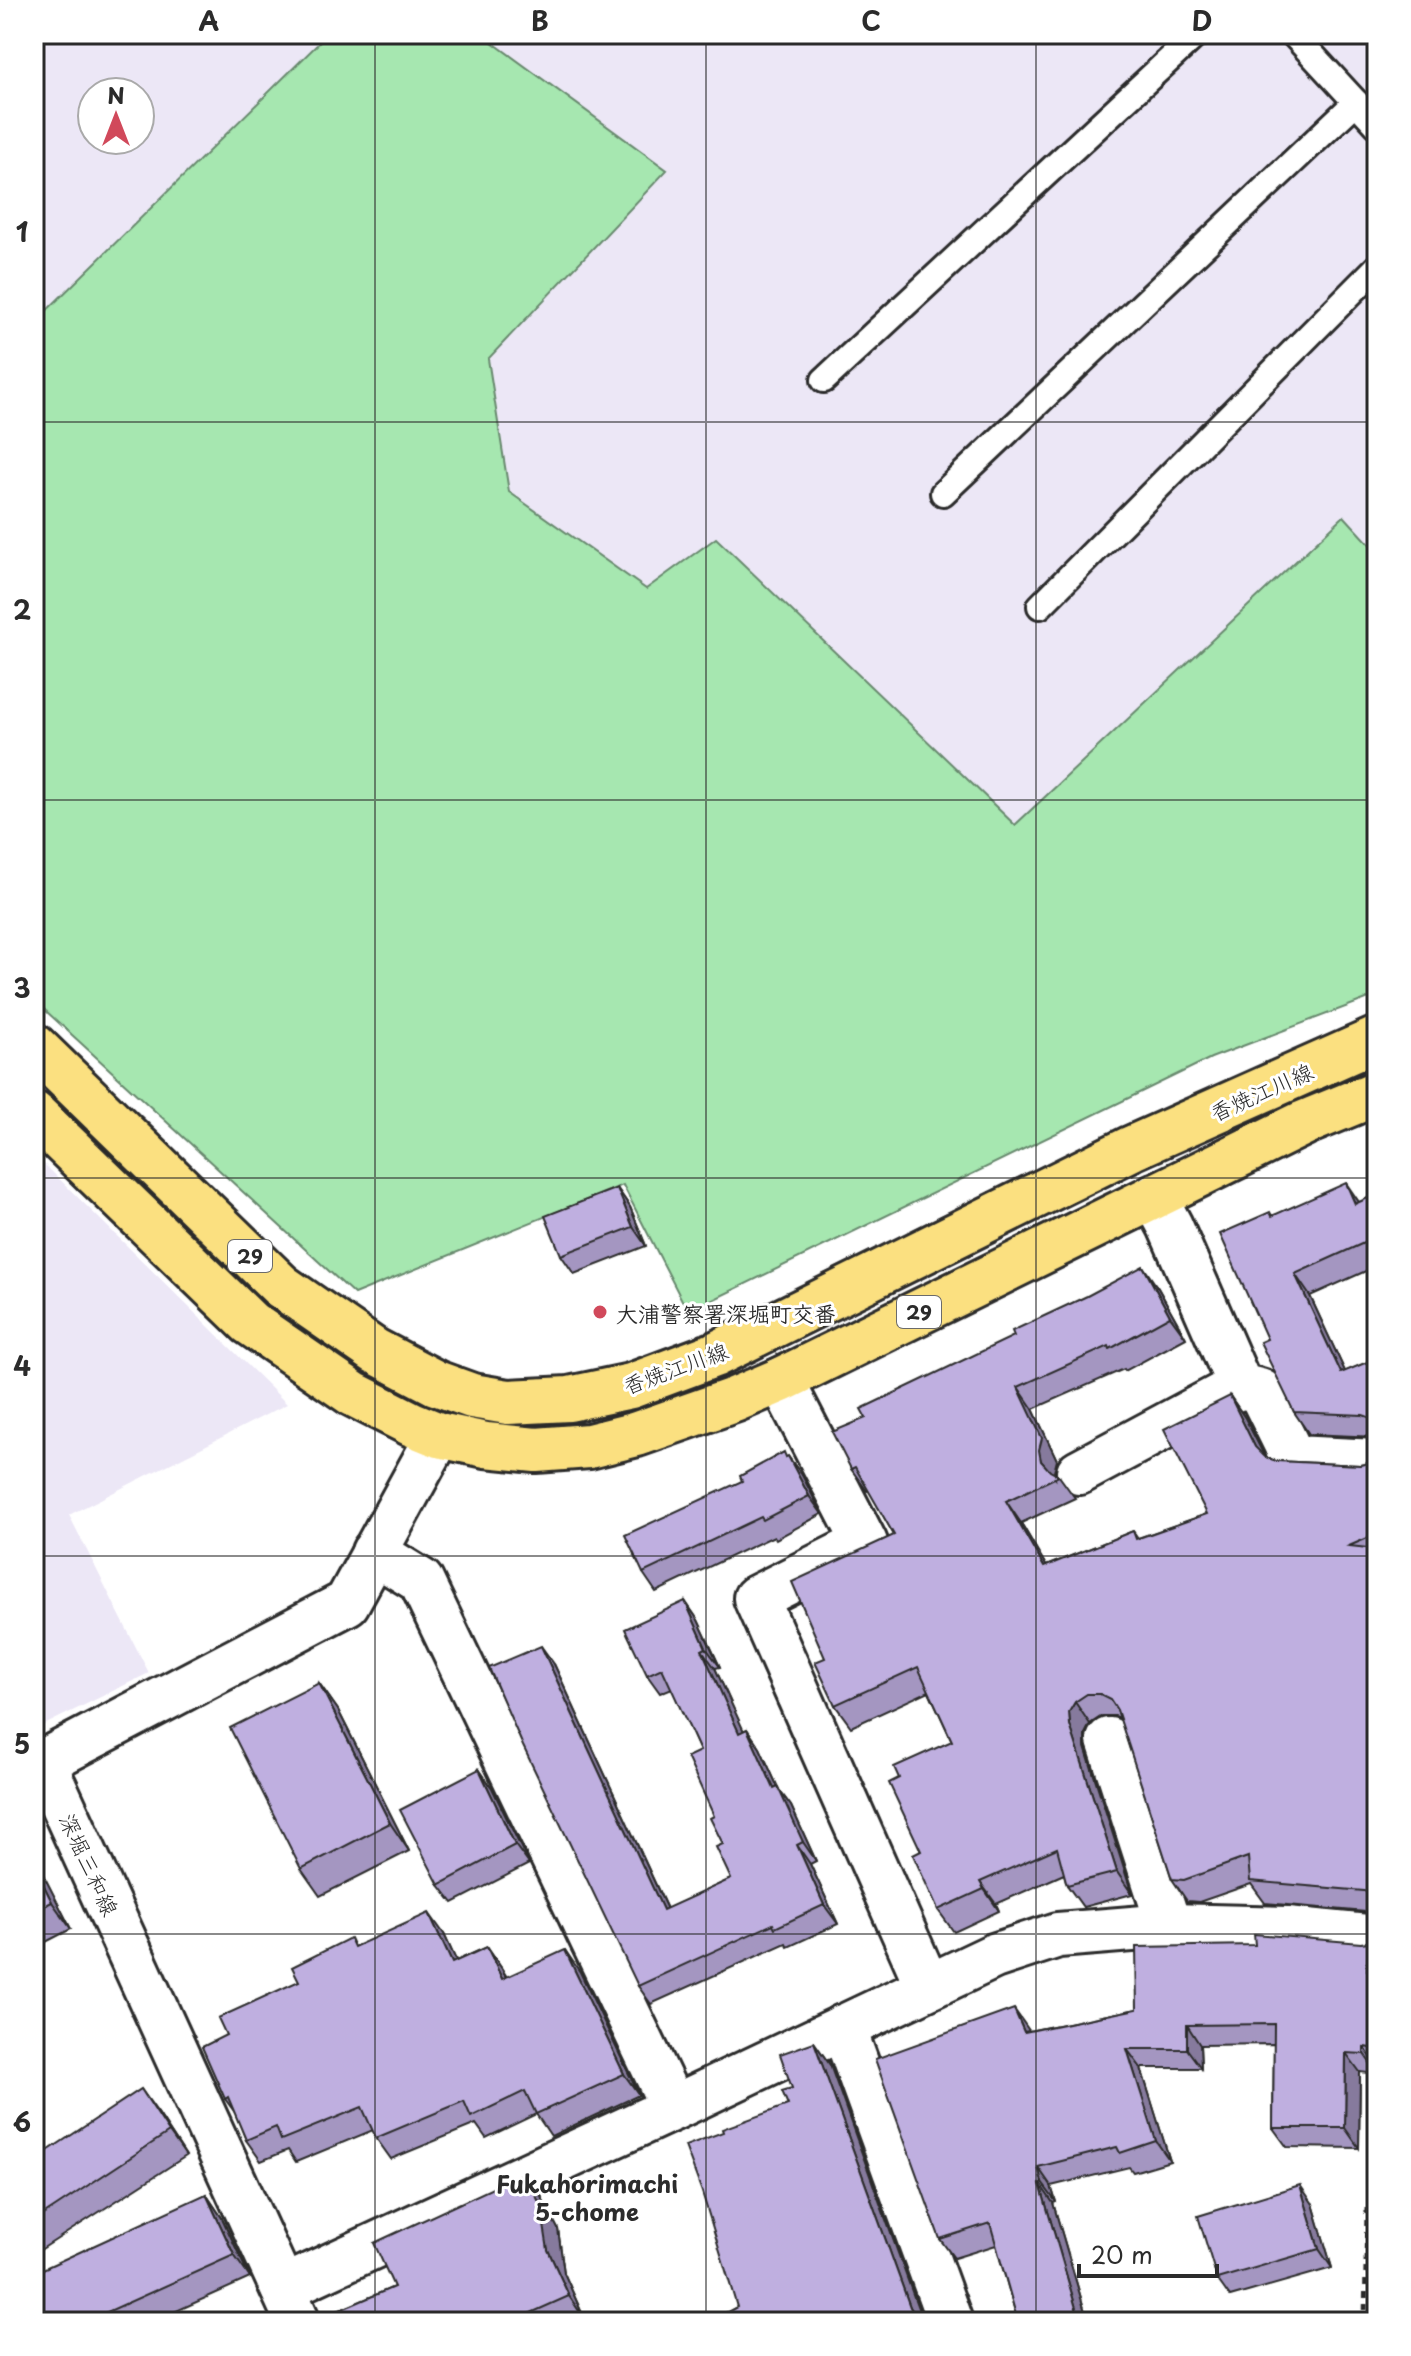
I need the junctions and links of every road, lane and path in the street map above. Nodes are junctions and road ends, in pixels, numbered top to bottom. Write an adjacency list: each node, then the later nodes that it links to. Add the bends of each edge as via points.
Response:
1 (1197, 34): 6 (lane)
2 (1293, 34): 3 (lane)
3 (1356, 102): 4 (lane); 7 (lane)
4 (1377, 125)
5 (1377, 267): 8 (lane)
6 (824, 380)
7 (943, 493)
8 (1040, 606)
9 (1377, 1039): 10 (main road, 香焼江川線 / 29, via 1132,1148 714,1355 631,1386 569,1399 508,1402 436,1383 375,1351 281,1286)
10 (34, 1046)
11 (1377, 1093): 13 (main road, 29, via 1304,1123)
12 (34, 1114): 16 (main road, 29, via 250,1323 353,1394)
13 (1162, 1211): 14 (main road, 29); 15 (street)
14 (781, 1380): 16 (main road, 29, via 637,1434 589,1446 536,1450); 23 (street, via 865,1543 756,1598)
15 (1240, 1386): 17 (street, via 1260,1391 1293,1458); 18 (street)
16 (439, 1435): 19 (street, 深堀三和線)
17 (1377, 1462)
18 (1079, 1472)
19 (374, 1552): 25 (street, via 421,1581); 27 (street, 深堀三和線, via 347,1603 43,1762)
20 (1109, 1740): 21 (street)
21 (1169, 1926): 22 (street); 23 (street, via 1058,1935 994,1956)
22 (1377, 1938)
23 (928, 1987): 24 (street)
24 (843, 2027): 25 (street); 28 (street)
25 (673, 2108): 27 (street)
26 (1377, 2188): 29 (path, via 1367,2208)
27 (290, 2305)
28 (950, 2322)
29 (1365, 2322)

